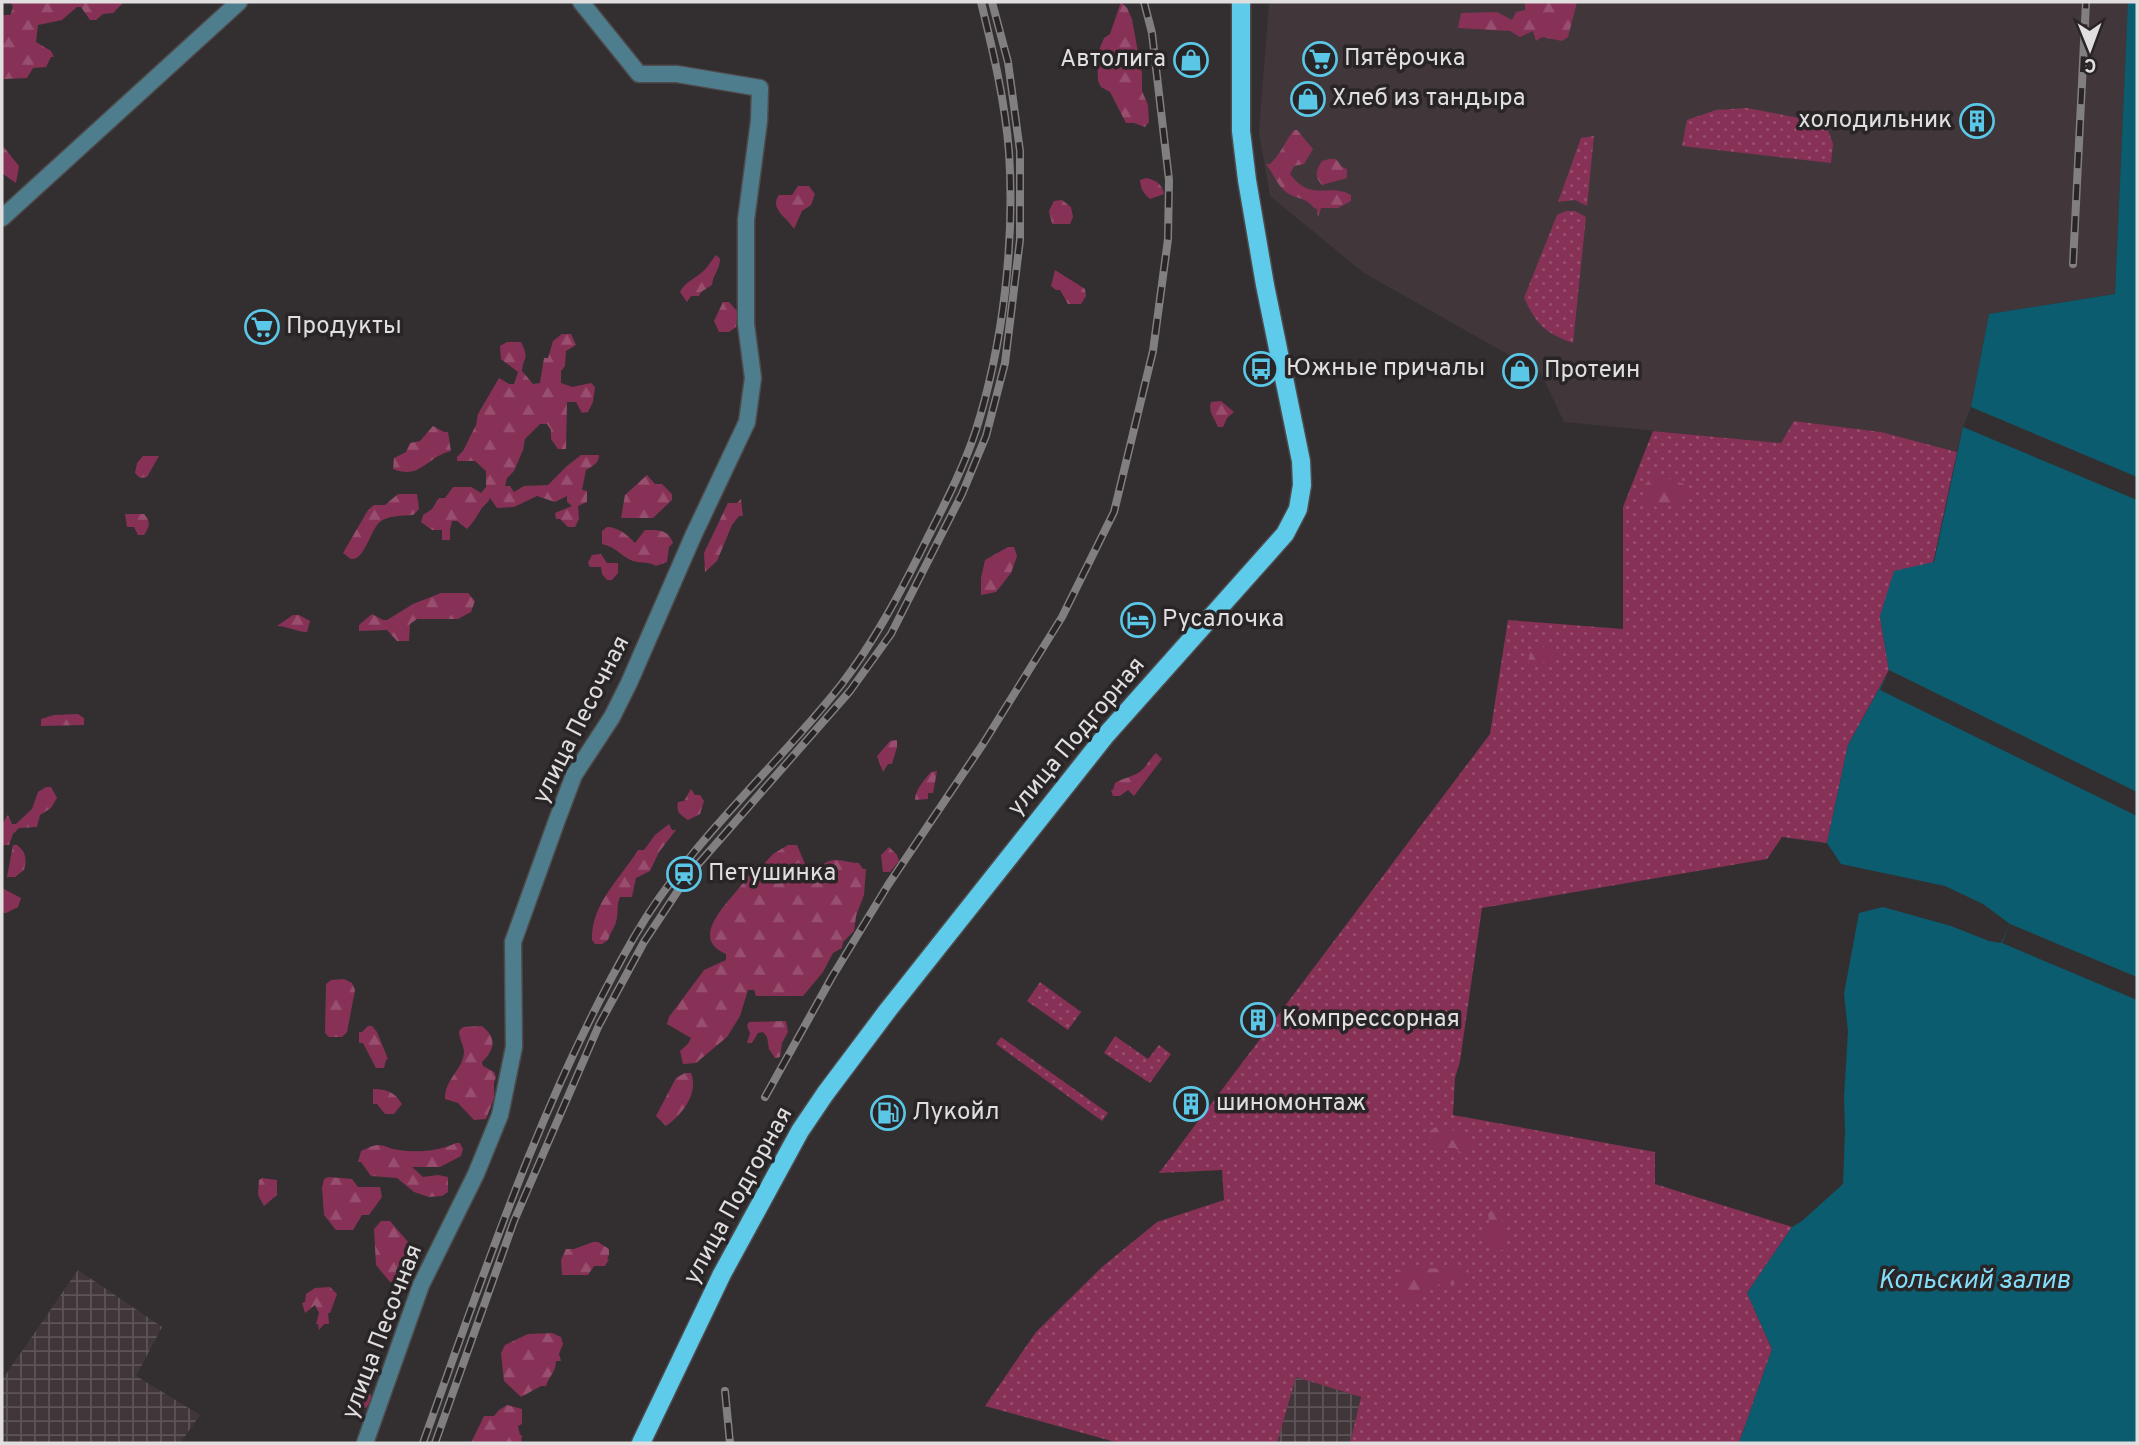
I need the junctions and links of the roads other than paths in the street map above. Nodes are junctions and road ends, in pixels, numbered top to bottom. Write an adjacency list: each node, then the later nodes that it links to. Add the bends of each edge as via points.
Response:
1 (239, 2): 4 (street)
2 (581, 2): 5 (street, улица Песочная, via 639,74 677,74 760,88 746,220 746,324 752,378 747,422 629,683 574,775 557,820 513,942 514,1047 500,1115 421,1285)
3 (1241, 2): 6 (main road, улица Подгорная, via 1241,131 1265,285 1301,461 1298,509 1285,534 1106,735 825,1094 722,1274)
4 (2, 218)
5 (365, 1443)
6 (641, 1443)

